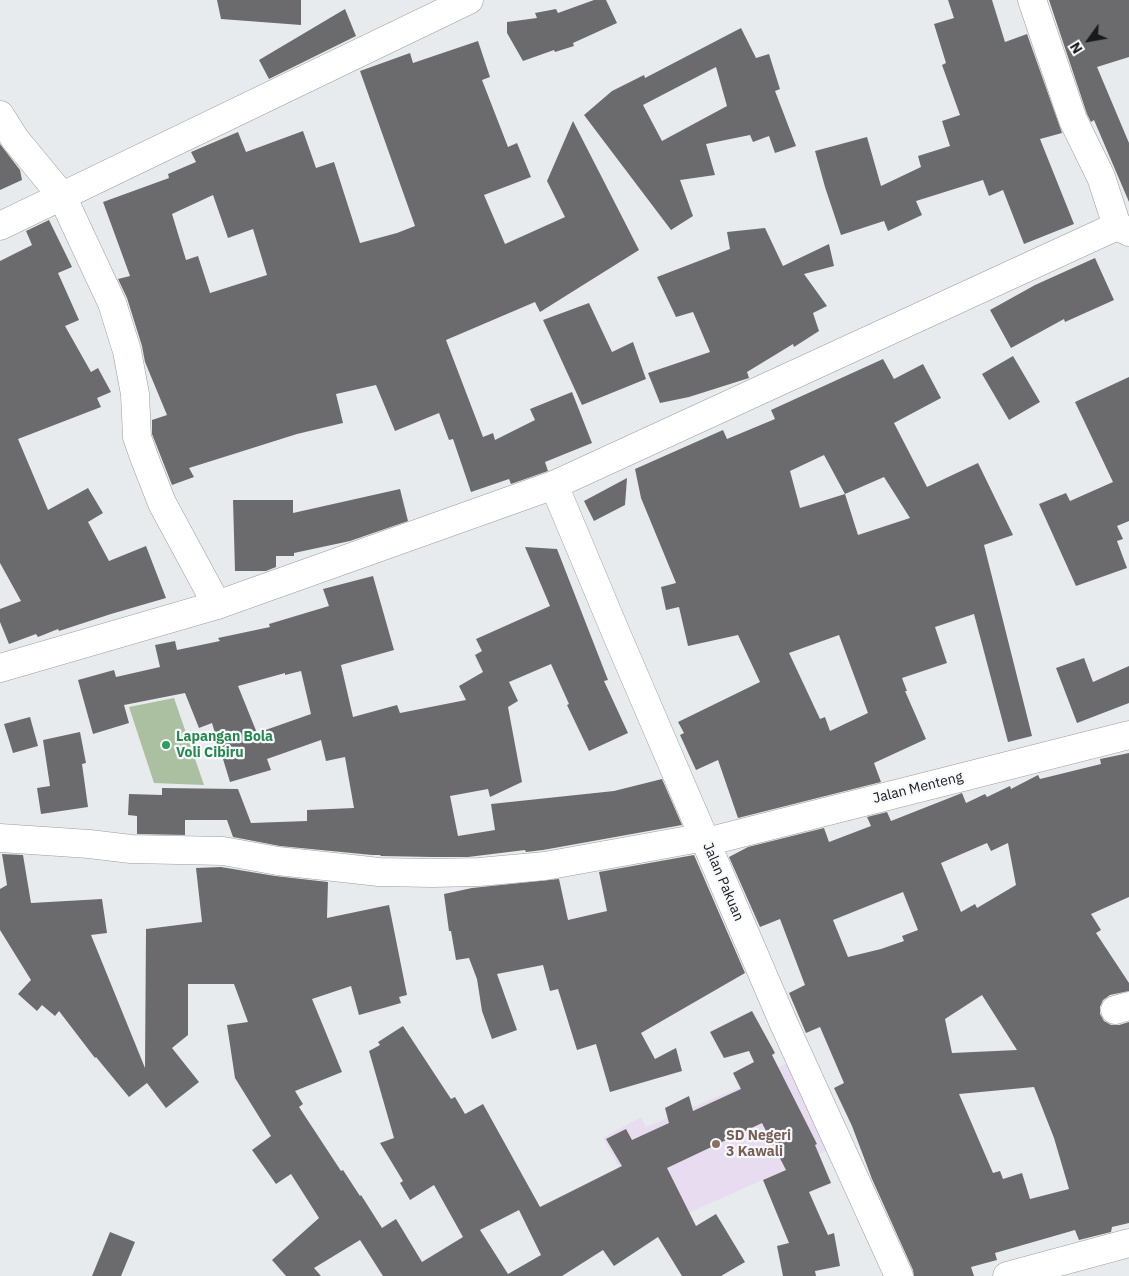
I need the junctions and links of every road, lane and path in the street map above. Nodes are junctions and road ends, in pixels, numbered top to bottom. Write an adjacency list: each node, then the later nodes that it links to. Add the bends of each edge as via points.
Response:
1 (469, 0): 4 (street)
2 (1032, 0): 6 (street, via 1073,120)
3 (0, 115): 4 (street, via 14,139)
4 (62, 196): 5 (street); 8 (street, via 120,325 132,373 138,437 152,480)
5 (0, 226)
6 (1123, 229): 7 (street)
7 (554, 485): 8 (street); 12 (street, Jalan Pakuan)
8 (217, 605): 9 (street)
9 (0, 668)
10 (1129, 734): 12 (street, Jalan Menteng)
11 (0, 838): 12 (street, Jalan Menteng, via 131,849 223,850 278,861 380,872 432,873 545,866)
12 (705, 840): 14 (street, Jalan Pakuan, via 784,1024)
13 (1129, 1242): 15 (street)
14 (899, 1276)
15 (1007, 1276)

